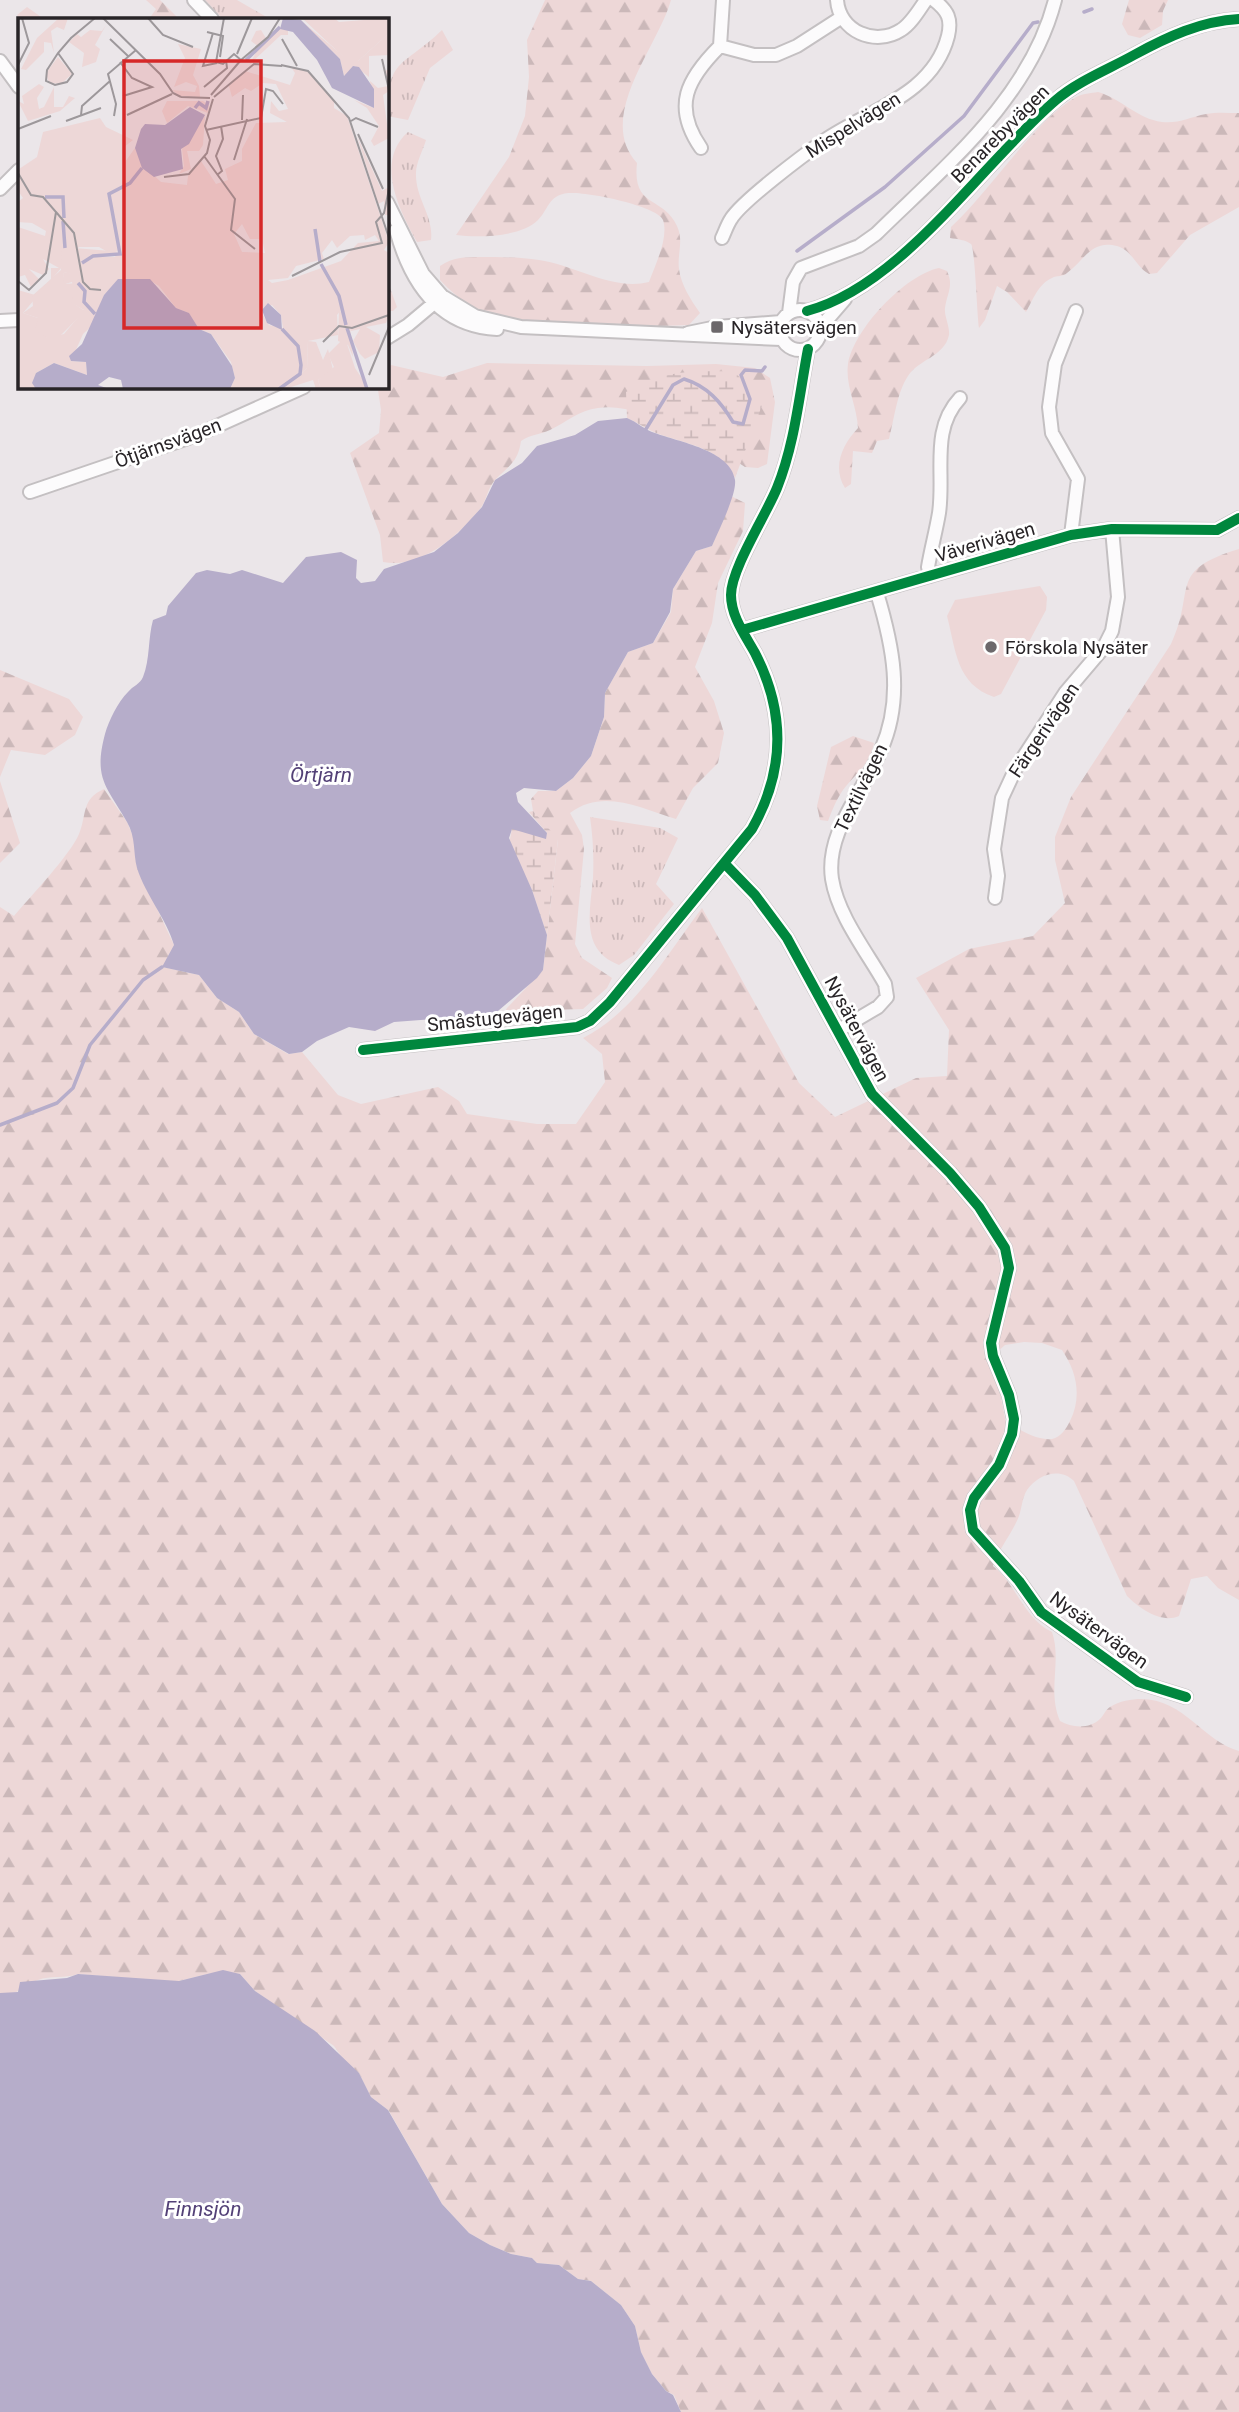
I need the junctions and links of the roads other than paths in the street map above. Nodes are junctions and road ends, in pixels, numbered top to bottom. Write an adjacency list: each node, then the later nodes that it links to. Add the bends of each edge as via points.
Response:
1 (194, 0): 8 (street)
2 (723, 0): 10 (street)
3 (837, 0): 7 (street)
4 (926, 0): 7 (street, via 907,26 888,36 861,34)
5 (934, 0): 17 (street, Mispelvägen, via 950,20 944,50 933,69 892,103 795,161 731,217)
6 (1055, 0): 18 (street, via 1028,67 989,120 876,234 859,246 801,268)
7 (842, 17): 10 (street, via 776,55)
8 (211, 18)
9 (1239, 19): 19 (street, Benarebyvägen, via 1179,33 1059,97 979,181 897,258)
10 (720, 46): 13 (street, via 698,68 685,102 687,123)
11 (0, 61): 12 (street)
12 (18, 86)
13 (701, 148)
14 (18, 171): 15 (street)
15 (0, 189)
16 (388, 206): 20 (street, via 407,266)
17 (722, 239)
18 (793, 289): 21 (street); 23 (street)
19 (850, 294): 21 (street, Benarebyvägen); 26 (street, Benarebyvägen)
20 (438, 300): 27 (street, via 473,325 492,329); 28 (street)
21 (805, 311): 23 (street); 26 (street, via 816,318)
22 (1076, 311): 38 (street, via 1055,364 1049,407 1052,433 1078,479)
23 (785, 318): 27 (street); 29 (street)
24 (18, 320): 25 (street)
25 (0, 321)
26 (820, 328): 31 (street, via 817,341)
27 (683, 334): 29 (street)
28 (388, 337)
29 (781, 339): 30 (street)
30 (793, 349): 31 (street); 32 (street)
31 (807, 349): 32 (street)
32 (801, 375): 41 (street, via 796,423 785,464 732,587 732,606)
33 (302, 388): 35 (street, Ötjärnsvägen, via 197,435)
34 (960, 398): 39 (street, via 946,415 942,432 939,512)
35 (30, 492)
36 (1239, 518): 37 (street, Väverivägen, via 1217,530)
37 (1112, 528): 38 (street, Väverivägen); 43 (street, Färgerivägen, via 1118,597 1112,631 1065,693 1002,798 994,849)
38 (1070, 535): 39 (street, Väverivägen)
39 (930, 576): 40 (street, Väverivägen)
40 (877, 593): 41 (street, Väverivägen); 44 (street, Textilvägen, via 894,661 894,703 881,750 838,836 832,878 887,997)
41 (742, 630): 42 (street, via 775,699 778,758 766,804)
42 (725, 864): 44 (street, Nysätervägen, via 772,916); 45 (street, Småstugevägen, via 590,1021 577,1027)
43 (995, 898)
44 (839, 1030): 46 (street, Nysätervägen, via 872,1094 979,1207 1008,1258 991,1343 1014,1419 999,1465 974,1498 970,1510 973,1530 1041,1612 1138,1682)
45 (363, 1050)
46 (1185, 1697)

